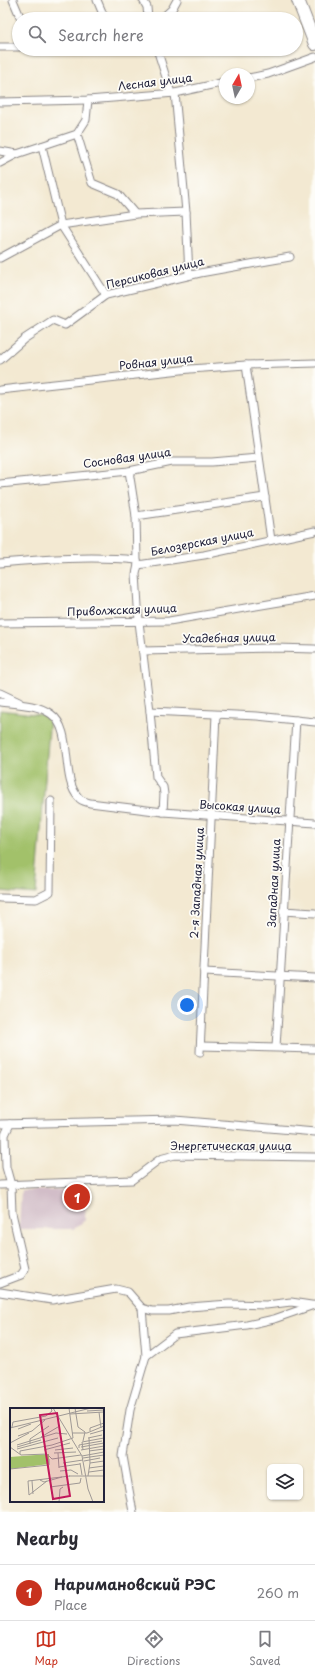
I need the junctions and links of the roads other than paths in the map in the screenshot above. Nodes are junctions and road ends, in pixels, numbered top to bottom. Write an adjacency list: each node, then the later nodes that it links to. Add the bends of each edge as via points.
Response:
1 (13, 0): 6 (street)
2 (97, 0): 7 (street)
3 (143, 0): 8 (street)
4 (177, 0): 9 (street)
5 (298, 0): 10 (highway)
6 (18, 12)
7 (102, 12)
8 (147, 12)
9 (170, 12)
10 (303, 12)
11 (303, 13): 12 (highway)
12 (315, 44)
13 (0, 47): 14 (street)
14 (12, 47)
15 (160, 56): 19 (street)
16 (315, 57): 17 (street)
17 (255, 77)
18 (219, 83): 19 (street, Лесная улица)
19 (173, 93): 20 (street, Лесная улица); 27 (street)
20 (88, 100): 21 (street, Лесная улица); 22 (street, via 86,120)
21 (0, 102)
22 (77, 134): 23 (street); 28 (street, via 92,183 118,194)
23 (42, 146): 25 (street); 29 (street)
24 (0, 151): 25 (street)
25 (17, 154): 26 (street)
26 (0, 163)
27 (186, 212): 28 (street); 32 (street)
28 (135, 214): 29 (street)
29 (61, 225): 31 (street); 33 (street)
30 (290, 257): 32 (street, Персиковая улица)
31 (0, 258)
32 (189, 275): 33 (street, Персиковая улица)
33 (106, 295): 34 (street, Персиковая улица, via 65,325 53,320 24,339)
34 (0, 360)
35 (315, 363): 36 (street, Ровная улица)
36 (246, 365): 37 (street, Ровная улица); 38 (street)
37 (0, 390)
38 (258, 458): 39 (street, Сосновая улица, via 172,462); 41 (street)
39 (129, 472): 40 (street, Сосновая улица); 42 (street)
40 (0, 484)
41 (265, 496): 42 (street); 44 (street)
42 (136, 516): 46 (street)
43 (315, 531): 44 (street, Белозерская улица)
44 (271, 540): 46 (street, Белозерская улица, via 204,555)
45 (0, 563): 46 (street, Белозерская улица, via 44,559 115,558)
46 (138, 563): 48 (street, via 136,574)
47 (315, 596): 48 (street, Приволжская улица, via 169,622)
48 (139, 622): 49 (street, Приволжская улица); 51 (street)
49 (0, 623)
50 (315, 649): 51 (street, Усадебная улица)
51 (143, 651): 55 (street)
52 (0, 694): 54 (street)
53 (0, 702): 54 (street)
54 (23, 704): 60 (street, Высокая улица, via 52,714 59,723 72,786 79,799 101,806)
55 (150, 711): 56 (street); 60 (street, via 156,777 163,787 164,794)
56 (216, 715): 57 (street); 61 (street, 2-я Западная улица)
57 (296, 720): 58 (street); 62 (street, Западная улица)
58 (315, 722)
59 (51, 801): 64 (street, via 50,892 36,900)
60 (163, 812): 61 (street, Высокая улица)
61 (212, 816): 62 (street, Высокая улица); 67 (street, 2-я Западная улица)
62 (289, 822): 63 (street, Высокая улица); 65 (street, Западная улица)
63 (315, 823)
64 (0, 898)
65 (283, 911): 66 (street); 68 (street, Западная улица)
66 (315, 913)
67 (204, 972): 68 (street); 70 (street, 2-я Западная улица, via 201,1049)
68 (280, 977): 69 (street); 70 (street, Западная улица)
69 (315, 978)
70 (276, 1047): 71 (street)
71 (315, 1049)
72 (0, 1124): 73 (street)
73 (10, 1124): 74 (street); 75 (street, via 175,1120)
74 (3, 1132): 78 (street, via 6,1167)
75 (315, 1132)
76 (315, 1157): 78 (street, Энергетическая улица, via 175,1155 160,1159 132,1180)
77 (0, 1185): 78 (street, Энергетическая улица)
78 (11, 1185): 79 (street, via 12,1213 25,1269 21,1275)
79 (0, 1283)
80 (0, 1292): 82 (street, via 52,1300 116,1289 128,1292)
81 (315, 1305): 82 (street, via 291,1302 266,1305 229,1304 169,1311); 83 (street, via 247,1325 175,1334)
82 (142, 1308): 83 (street)
83 (146, 1356): 84 (street, via 130,1410 123,1456)
84 (133, 1512)

